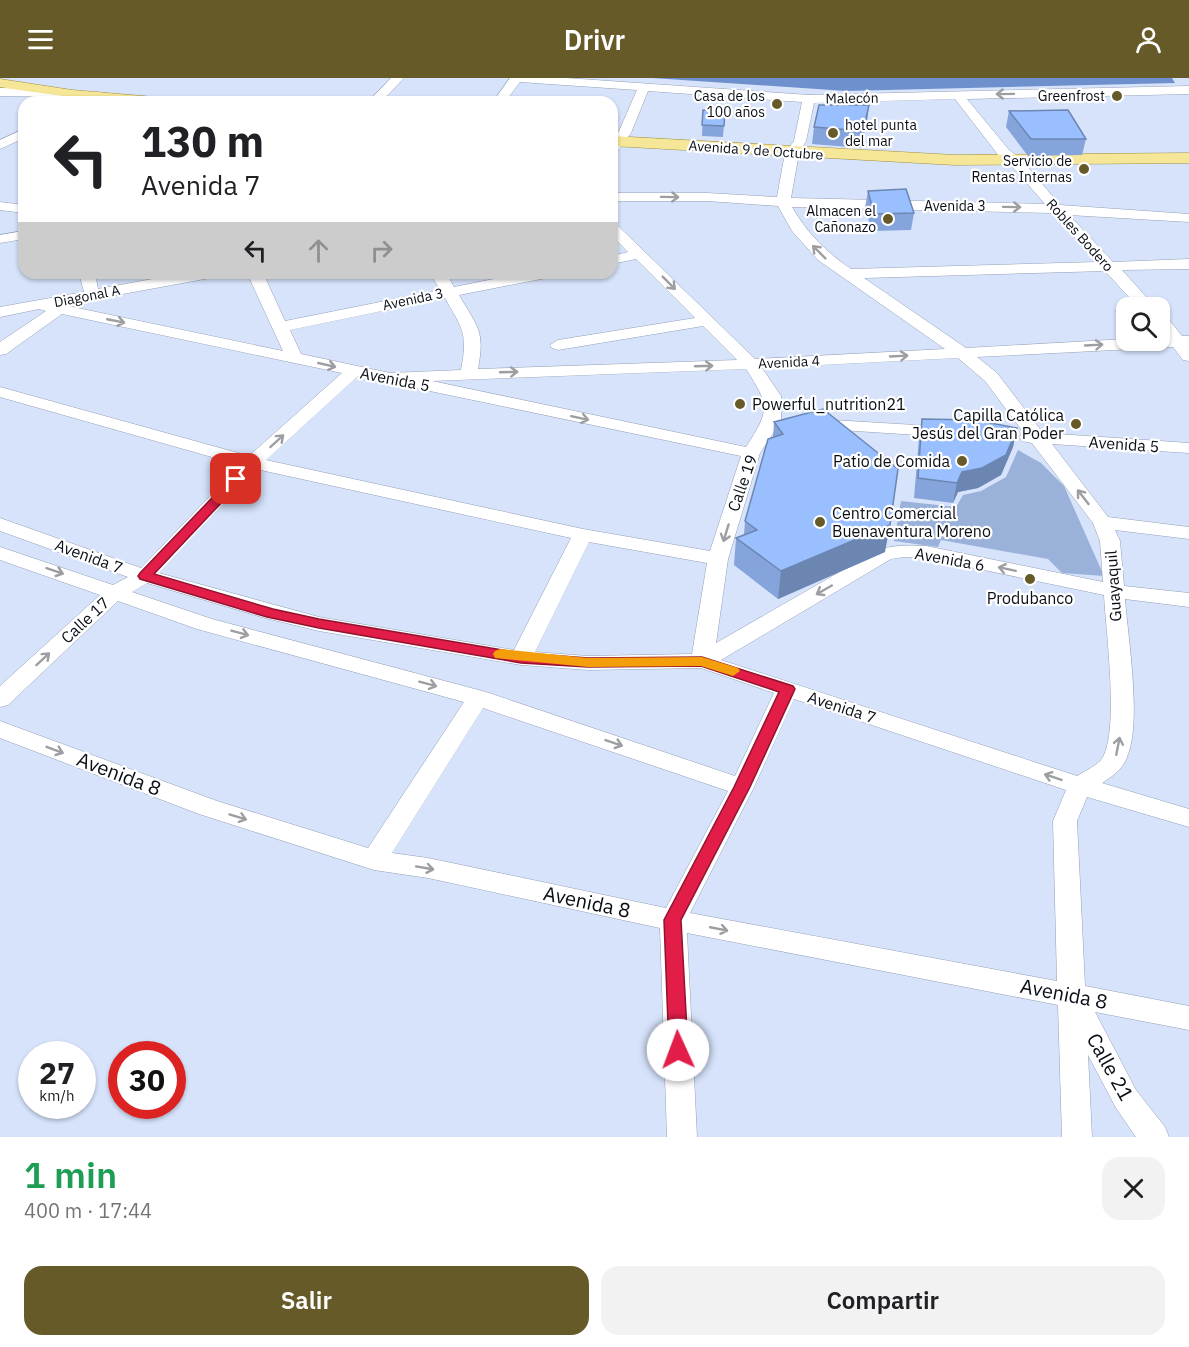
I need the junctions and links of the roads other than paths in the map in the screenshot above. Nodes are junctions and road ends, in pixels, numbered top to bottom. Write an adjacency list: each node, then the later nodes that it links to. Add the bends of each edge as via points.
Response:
1 (5, 78): 4 (street)
2 (398, 78): 11 (street)
3 (517, 78): 5 (street, Malecón, via 628,91); 12 (street)
4 (0, 82): 8 (main road)
5 (644, 87): 13 (street, Malecón); 17 (street, via 625,133)
6 (1183, 90): 9 (street, Malecón, one-way to 9); 14 (street)
7 (0, 92): 8 (street)
8 (68, 93): 10 (main road)
9 (963, 95): 13 (street, Malecón); 23 (street, Robles Bodero, via 1004,153)
10 (80, 96)
11 (380, 96)
12 (504, 96)
13 (803, 98): 15 (street); 21 (street, via 800,141)
14 (1189, 102)
15 (791, 119)
16 (18, 136): 19 (street)
17 (618, 138)
18 (618, 142): 21 (main road, Avenida 9 de Octubre)
19 (2, 144): 20 (street)
20 (18, 144)
21 (788, 147): 23 (main road, Avenida 9 de Octubre); 25 (street)
22 (1189, 158): 23 (main road, Avenida 9 de Octubre)
23 (1015, 161): 28 (street, Robles Bodero)
24 (618, 197): 25 (street, Avenida 3, one-way to 25)
25 (783, 203): 28 (street, Avenida 3, one-way to 28); 37 (street, Guayaquil, one-way to 25, via 823,257 797,228)
26 (0, 206): 27 (street)
27 (18, 208)
28 (1055, 208): 29 (street, Avenida 3); 36 (street, Robles Bodero)
29 (1189, 218)
30 (618, 234): 33 (street)
31 (18, 236): 32 (street)
32 (0, 239)
33 (640, 254): 34 (street); 49 (street, one-way to 49)
34 (618, 259)
35 (1189, 264): 36 (street)
36 (1109, 267): 37 (street); 45 (street, Robles Bodero)
37 (846, 274): 55 (street, Guayaquil)
38 (88, 279): 44 (street)
39 (178, 279): 44 (street, Diagonal A)
40 (258, 279): 50 (street)
41 (441, 279): 43 (street)
42 (515, 279): 43 (street, Avenida 3)
43 (448, 292): 50 (street, Avenida 3); 60 (street, via 472,332)
44 (92, 295): 46 (street, Diagonal A)
45 (1138, 297)
46 (40, 305): 47 (street, Avenida 5); 48 (street, Diagonal A)
47 (58, 310): 54 (street); 57 (street, Avenida 5, one-way to 57)
48 (0, 312)
49 (707, 321): 53 (street); 58 (street)
50 (280, 327): 57 (street)
51 (1170, 329): 52 (street)
52 (1183, 341): 55 (street, Avenida 4, one-way to 52); 56 (street)
53 (558, 345)
54 (0, 350)
55 (961, 352): 58 (street, Avenida 4, one-way to 55); 66 (street, Guayaquil, via 991,377)
56 (1189, 356)
57 (294, 357): 59 (street, Avenida 5, one-way to 59)
58 (751, 364): 60 (street, Avenida 4, one-way to 58); 63 (street, via 772,396)
59 (354, 371): 61 (street, Avenida 5); 69 (street, Calle 17, one-way to 59)
60 (469, 373): 61 (street, Avenida 4)
61 (388, 378): 68 (street, Avenida 5, one-way to 68)
62 (0, 392): 69 (street)
63 (772, 421): 64 (street); 68 (street, Calle 19)
64 (968, 434)
65 (1014, 436): 66 (street, Avenida 5)
66 (1037, 438): 67 (street, Avenida 5); 70 (street, Guayaquil, one-way to 66)
67 (1189, 448)
68 (751, 453): 75 (street, Calle 19, one-way to 75)
69 (252, 463): 73 (street); 76 (street, Calle 17)
70 (1102, 522): 72 (street); 77 (street, Guayaquil, via 1110,541)
71 (0, 525): 76 (street, Avenida 7)
72 (1189, 533)
73 (584, 535): 75 (street); 80 (street)
74 (0, 553): 78 (street, Avenida 7, one-way to 78)
75 (718, 559): 81 (street, Calle 19)
76 (145, 576): 78 (street, Calle 17); 80 (street, Avenida 7, via 281,616)
77 (1113, 591): 79 (street, Avenida 6); 81 (street, Avenida 6, one-way to 81, via 926,552 885,554); 86 (street, Guayaquil, one-way to 77, via 1109,767 1116,756 1123,722)
78 (116, 592): 83 (street, Avenida 7, one-way to 83, via 205,624); 84 (street, Calle 17, one-way to 78)
79 (1189, 600)
80 (521, 658): 81 (street, Avenida 7, via 588,663)
81 (702, 661): 82 (street, Avenida 7)
82 (787, 689): 86 (street, Avenida 7, one-way to 82); 87 (street)
83 (478, 698): 87 (street, Avenida 7, one-way to 87); 89 (street)
84 (0, 699)
85 (0, 729): 89 (street, Avenida 8, one-way to 89, via 208,808)
86 (1080, 786): 88 (street, Avenida 7); 91 (street, via 1065,821)
87 (742, 787): 90 (street)
88 (1189, 818)
89 (374, 860): 90 (street, Avenida 8, one-way to 90)
90 (672, 920): 91 (street, Avenida 8, one-way to 91); 93 (street)
91 (1071, 995): 92 (street, Avenida 8); 94 (street); 95 (street, Calle 21, via 1125,1099)
92 (1189, 1018)
93 (682, 1137)
94 (1077, 1137)
95 (1154, 1137)

